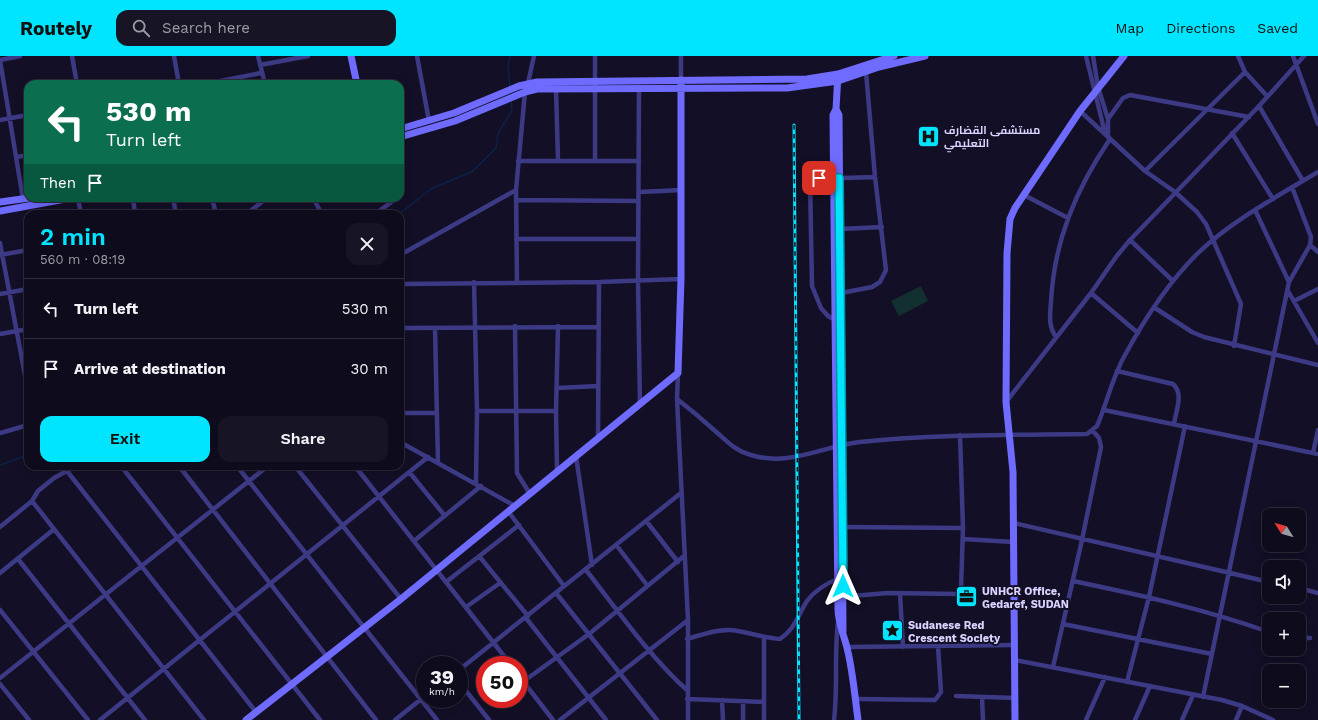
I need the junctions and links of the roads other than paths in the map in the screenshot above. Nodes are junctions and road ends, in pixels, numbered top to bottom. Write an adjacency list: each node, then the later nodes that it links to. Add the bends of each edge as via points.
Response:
1 (20, 56): 21 (street)
2 (72, 56): 28 (street)
3 (174, 56): 29 (street)
4 (258, 56): 23 (street)
5 (308, 56): 23 (street)
6 (353, 56): 32 (main road)
7 (417, 56): 52 (street)
8 (534, 56): 35 (street)
9 (595, 56): 36 (street)
10 (681, 56): 33 (street)
11 (891, 56): 27 (main road)
12 (926, 56): 19 (main road)
13 (1086, 56): 41 (street)
14 (1093, 56): 41 (street)
15 (1124, 56): 41 (main road)
16 (1238, 56): 25 (street)
17 (1293, 56): 22 (street)
18 (1304, 56): 22 (street)
19 (909, 58): 20 (main road)
20 (900, 59): 24 (main road)
21 (0, 60): 49 (street)
22 (1296, 65): 43 (street); 53 (street)
23 (260, 66): 26 (street)
24 (866, 72): 27 (main road); 68 (street)
25 (1245, 72): 43 (street); 45 (street)
26 (261, 73): 30 (street); 31 (street)
27 (838, 77): 34 (main road); 40 (main road, via 811,86); 67 (main road, via 836,109 833,115)
28 (76, 80)
29 (178, 80)
30 (225, 80)
31 (264, 80)
32 (356, 80)
33 (681, 80): 34 (main road); 36 (main road); 39 (main road)
34 (778, 80): 40 (main road)
35 (528, 83): 36 (main road, via 545,81); 52 (main road)
36 (595, 84): 37 (main road); 38 (main road); 61 (street)
37 (639, 87): 39 (main road); 64 (street)
38 (556, 88): 42 (main road); 63 (street)
39 (681, 88): 40 (main road); 73 (main road)
40 (778, 88)
41 (1096, 90): 46 (main road); 50 (street); 55 (street, via 1104,129)
42 (525, 92): 57 (main road, via 455,120); 62 (street)
43 (1267, 96): 44 (street)
44 (1259, 106): 48 (street); 69 (street)
45 (1209, 108): 48 (street); 50 (street, via 1130,94 1123,98); 65 (street)
46 (1080, 112): 58 (street); 76 (main road)
47 (24, 116): 49 (street)
48 (1249, 116): 56 (street)
49 (10, 118): 51 (street); 60 (street)
50 (1108, 119): 55 (street)
51 (0, 120)
52 (429, 121): 54 (main road)
53 (1318, 124)
54 (404, 128)
55 (1108, 133): 58 (street)
56 (1232, 133): 75 (street); 78 (street)
57 (404, 136)
58 (1110, 138): 65 (street); 89 (street)
59 (24, 156): 60 (street)
60 (17, 157): 71 (street)
61 (595, 160): 63 (street); 64 (street)
62 (518, 161): 63 (street); 72 (street)
63 (558, 161)
64 (639, 161): 74 (street)
65 (1145, 171): 75 (street)
66 (1318, 172): 69 (street)
67 (836, 178): 68 (street); 91 (main road); 119 (main road); 119 (street, via 811,178 810,185 812,286 821,308)
68 (875, 178): 90 (street)
69 (1303, 181): 70 (street)
70 (1292, 187): 78 (street); 97 (street, via 1311,237)
71 (24, 189)
72 (516, 190): 79 (street); 100 (street)
73 (682, 190): 74 (street); 102 (main road)
74 (639, 192): 80 (street)
75 (1175, 192): 94 (street); 95 (street, via 1197,212 1206,224)
76 (1024, 195): 89 (street); 141 (main road, via 1015,208 1009,229)
77 (24, 198): 81 (main road)
78 (1273, 199): 87 (street)
79 (516, 200): 80 (street); 93 (street)
80 (638, 201): 92 (street)
81 (0, 202)
82 (49, 202): 88 (main road)
83 (262, 202): 85 (street)
84 (392, 202): 86 (street)
85 (252, 210)
86 (380, 210)
87 (1255, 210): 95 (street); 108 (street)
88 (0, 211)
89 (1068, 218): 130 (street, via 1058,245 1052,277 1050,327)
90 (882, 227): 91 (street); 114 (street, via 886,270 880,282 872,287)
91 (840, 230): 114 (main road)
92 (638, 239): 93 (street); 103 (street)
93 (516, 240): 106 (street)
94 (1130, 240): 104 (street); 115 (street)
95 (1213, 241): 104 (street, via 1198,253); 132 (street, via 1241,304)
96 (0, 243): 101 (street)
97 (1310, 245): 99 (street); 108 (street)
98 (24, 251): 101 (street)
99 (1318, 252)
100 (404, 253)
101 (1, 255): 113 (street)
102 (681, 279): 103 (street); 137 (main road)
103 (638, 281): 107 (street); 142 (street)
104 (1173, 281): 118 (street)
105 (474, 282): 106 (street); 109 (street); 122 (street)
106 (517, 282): 107 (street)
107 (598, 282): 123 (street)
108 (1290, 282): 112 (street)
109 (404, 284)
110 (1318, 289): 117 (street)
111 (24, 290): 113 (street)
112 (1288, 291): 117 (street); 133 (street)
113 (9, 292): 116 (street); 127 (street)
114 (841, 293): 119 (main road)
115 (1091, 293): 128 (street); 130 (street)
116 (0, 294)
117 (1294, 301): 131 (street)
118 (1155, 308): 128 (street); 132 (street, via 1192,332)
119 (838, 321): 160 (main road); 161 (main road)
120 (514, 326): 121 (street); 122 (street); 145 (street)
121 (558, 326): 123 (street); 139 (street)
122 (476, 327): 125 (street); 144 (street)
123 (598, 327): 138 (street)
124 (404, 328): 125 (street)
125 (436, 328): 148 (street)
126 (24, 330): 127 (street)
127 (17, 331): 129 (street); 134 (street)
128 (1138, 333): 136 (street)
129 (0, 334)
130 (1056, 337): 141 (street)
131 (1318, 343)
132 (1234, 346): 133 (street)
133 (1276, 354): 135 (street); 158 (street)
134 (24, 362)
135 (1318, 364)
136 (1117, 371): 143 (street); 149 (street, via 1172,384 1178,388)
137 (678, 373): 140 (street); 142 (main road)
138 (598, 386): 139 (street); 157 (street)
139 (557, 388): 146 (street)
140 (677, 399): 161 (street, via 733,448 749,455 776,460); 178 (street)
141 (1006, 402): 156 (main road)
142 (640, 405): 157 (main road)
143 (1104, 410): 149 (street); 153 (street)
144 (476, 411): 145 (street); 176 (street)
145 (516, 411): 146 (street); 179 (street, via 518,472)
146 (556, 411): 173 (street)
147 (404, 413): 148 (street)
148 (437, 414): 165 (street)
149 (1174, 424): 151 (street)
150 (24, 426): 154 (street)
151 (1185, 426): 158 (street); 203 (street)
152 (1318, 430): 162 (street)
153 (1093, 431): 156 (street, via 1087,434); 196 (street, via 1099,438 1101,447)
154 (0, 433)
155 (960, 435): 156 (street); 160 (street); 192 (street)
156 (1010, 435): 187 (main road)
157 (598, 438): 163 (main road)
158 (1257, 442): 162 (street); 211 (street)
159 (404, 444): 164 (street)
160 (843, 444): 161 (street); 190 (main road)
161 (835, 447): 212 (main road)
162 (1315, 453)
163 (576, 456): 173 (main road); 206 (street)
164 (428, 458): 165 (street); 174 (street)
165 (438, 463): 176 (street)
166 (124, 470): 194 (street)
167 (182, 470): 183 (street)
168 (240, 470): 175 (street)
169 (263, 470): 175 (street)
170 (298, 470): 189 (street)
171 (358, 470): 180 (street)
172 (67, 471): 181 (street, via 38,491); 207 (street)
173 (557, 471): 179 (main road)
174 (410, 473): 180 (street); 185 (street)
175 (249, 481): 183 (street); 200 (street)
176 (476, 483): 177 (street)
177 (481, 486): 182 (street); 185 (street)
178 (681, 493): 186 (street); 202 (street)
179 (530, 494): 182 (main road)
180 (380, 497): 189 (street); 197 (street)
181 (32, 501): 191 (street); 193 (street)
182 (515, 506): 184 (main road)
183 (213, 510): 194 (street); 217 (street)
184 (508, 511): 188 (street); 208 (main road)
185 (445, 516): 197 (street)
186 (647, 522): 199 (street); 205 (street)
187 (1014, 524): 196 (street); 198 (main road)
188 (519, 525): 201 (street); 219 (street)
189 (343, 526): 200 (street); 227 (street)
190 (843, 527): 192 (street); 212 (main road)
191 (0, 528)
192 (963, 528): 195 (street)
193 (53, 530): 204 (street); 224 (street)
194 (177, 538): 207 (street); 231 (street)
195 (963, 539): 198 (street); 222 (street, via 959,594)
196 (1082, 540): 203 (street); 214 (street)
197 (414, 541): 208 (street)
198 (1013, 542): 249 (main road)
199 (617, 546): 206 (street); 218 (street)
200 (307, 555): 217 (street); 238 (street)
201 (479, 556): 215 (street); 216 (street)
202 (684, 556): 205 (street); 234 (street)
203 (1158, 557): 211 (street); 226 (street)
204 (18, 559): 210 (street); 236 (street)
205 (678, 562): 218 (street)
206 (592, 565): 209 (street)
207 (141, 567): 224 (street); 246 (street)
208 (437, 570): 215 (street); 227 (main road)
209 (586, 570): 219 (street); 230 (street)
210 (0, 573)
211 (1229, 573): 213 (street); 232 (street)
212 (840, 578): 225 (main road); 242 (street, via 814,593 788,634 780,639)
213 (1262, 580)
214 (1073, 581): 226 (street); 237 (street)
215 (446, 582): 228 (street)
216 (500, 582): 228 (street); 233 (street)
217 (271, 583): 231 (street); 258 (street)
218 (647, 585): 230 (street)
219 (564, 586): 221 (street)
220 (1306, 590): 223 (street)
221 (556, 593): 233 (street); 241 (street)
222 (900, 593): 225 (street); 252 (street)
223 (1318, 593)
224 (105, 595): 236 (street); 262 (street)
225 (840, 597): 235 (main road); 240 (main road)
226 (1149, 597): 232 (street); 247 (street)
227 (402, 599): 238 (main road)
228 (466, 607): 248 (street)
229 (0, 610): 254 (street)
230 (617, 610): 241 (street); 253 (street)
231 (236, 611): 246 (street); 269 (street)
232 (1221, 615): 239 (street); 255 (street)
233 (527, 617): 248 (street); 257 (street)
234 (688, 620): 245 (street); 253 (street)
235 (838, 622): 240 (main road); 310 (street)
236 (70, 624): 254 (street); 280 (street)
237 (1063, 624): 247 (street); 261 (street)
238 (365, 627): 258 (main road); 272 (street)
239 (1262, 630)
240 (843, 631): 251 (main road)
241 (588, 634): 257 (street); 263 (street)
242 (764, 638): 245 (street, via 730,630 710,632); 286 (street)
243 (1306, 638): 244 (street)
244 (1310, 638)
245 (687, 639): 273 (street)
246 (200, 640): 262 (street); 290 (street)
247 (1138, 641): 255 (street); 267 (street)
248 (493, 643): 256 (street); 260 (street)
249 (1015, 645): 250 (street); 259 (main road)
250 (938, 646): 252 (street); 283 (street, via 941,692 935,700)
251 (848, 647): 252 (street); 283 (main road)
252 (903, 647)
253 (650, 650): 263 (street); 273 (street, via 674,679)
254 (33, 652): 265 (street); 293 (street)
255 (1212, 654): 279 (street)
256 (504, 656)
257 (557, 656): 266 (street); 277 (street)
258 (327, 657): 269 (main road); 298 (street)
259 (1015, 660): 261 (street); 281 (main road)
260 (468, 663)
261 (1053, 667): 264 (street)
262 (164, 668): 280 (street); 296 (street)
263 (619, 673): 277 (street); 305 (street)
264 (1105, 677): 267 (street); 314 (street)
265 (0, 678)
266 (528, 678)
267 (1127, 682): 271 (street)
268 (0, 684): 292 (street)
269 (293, 684): 290 (main road); 297 (street)
270 (528, 686): 302 (street)
271 (1150, 686): 276 (street); 315 (street)
272 (416, 689)
273 (688, 691): 282 (street)
274 (468, 693): 301 (street)
275 (956, 696): 278 (street)
276 (1193, 696): 279 (street); 316 (street)
277 (589, 697): 303 (street); 304 (street)
278 (982, 697): 281 (street); 312 (street)
279 (1203, 697): 288 (street)
280 (128, 698): 294 (street); 295 (street)
281 (1015, 698): 313 (main road)
282 (687, 699): 284 (street); 306 (street)
283 (856, 699): 311 (main road)
284 (722, 700): 285 (street); 307 (street)
285 (743, 701): 286 (street); 308 (street)
286 (764, 702): 309 (street)
287 (416, 704): 299 (street)
288 (1242, 706): 317 (street); 318 (street)
289 (429, 708): 300 (street)
290 (256, 712): 291 (main road)
291 (249, 719)
292 (29, 720)
293 (88, 720)
294 (100, 720)
295 (145, 720)
296 (204, 720)
297 (320, 720)
298 (376, 720)
299 (395, 720)
300 (437, 720)
301 (489, 720)
302 (553, 720)
303 (560, 720)
304 (606, 720)
305 (657, 720)
306 (688, 720)
307 (723, 720)
308 (743, 720)
309 (764, 720)
310 (834, 720)
311 (858, 720)
312 (983, 720)
313 (1015, 720)
314 (1086, 720)
315 (1135, 720)
316 (1182, 720)
317 (1236, 720)
318 (1273, 720)

